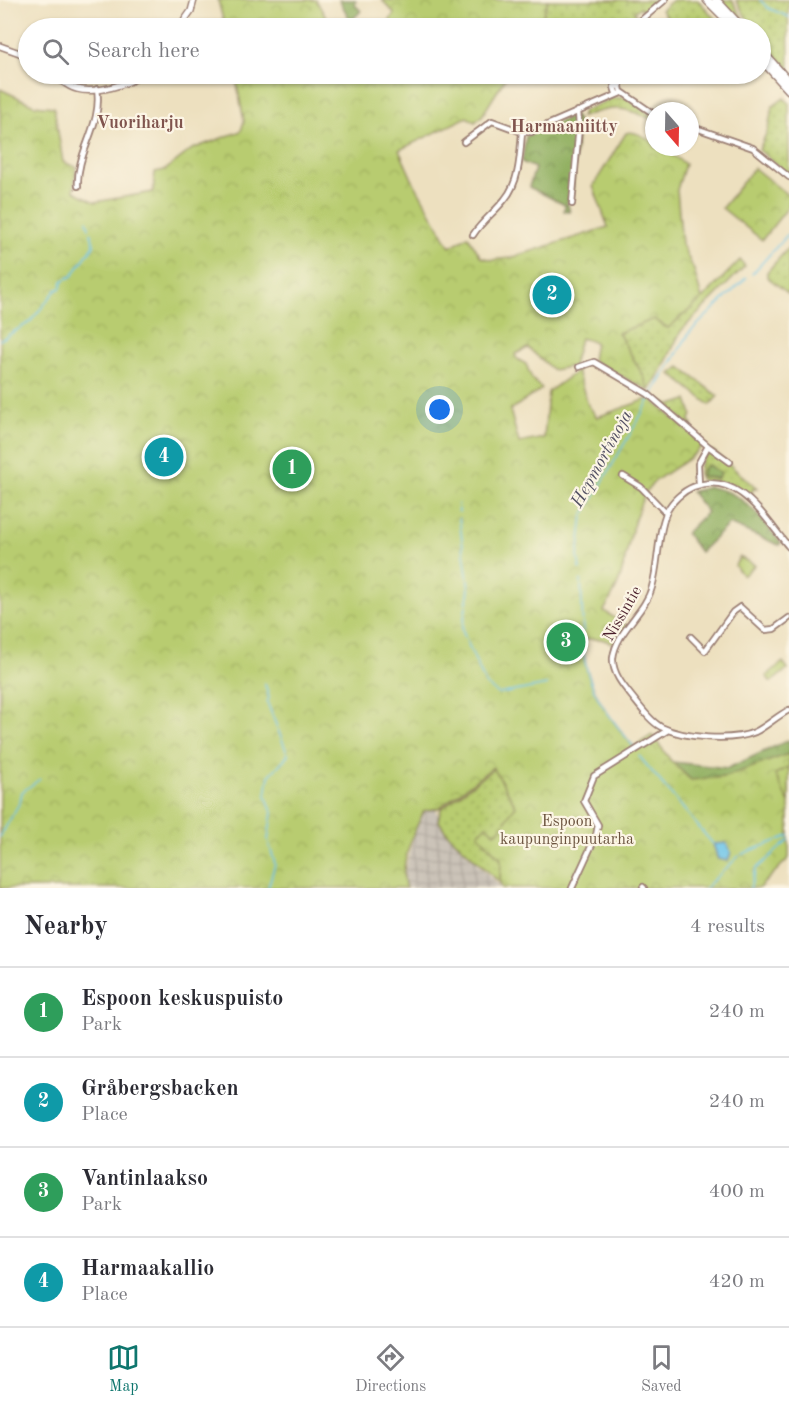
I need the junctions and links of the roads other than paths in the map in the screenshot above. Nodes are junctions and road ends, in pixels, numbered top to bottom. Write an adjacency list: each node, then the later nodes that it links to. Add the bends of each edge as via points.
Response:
1 (194, 0): 5 (street)
2 (665, 0): 6 (street)
3 (707, 0): 7 (main road)
4 (716, 0): 8 (main road)
5 (186, 18)
6 (644, 18)
7 (725, 18)
8 (733, 18)
9 (0, 46): 10 (street)
10 (18, 52)
11 (771, 63): 16 (main road)
12 (771, 69): 16 (main road)
13 (67, 84): 17 (street)
14 (117, 84): 17 (street)
15 (615, 84): 18 (street)
16 (789, 86)
17 (97, 89): 25 (street, via 96,122 80,165)
18 (619, 92): 19 (street); 20 (street)
19 (645, 108)
20 (578, 111): 22 (street, via 531,132); 26 (street)
21 (699, 129): 24 (street, via 753,148)
22 (522, 132): 23 (street, via 492,121); 27 (street, via 521,156 511,188)
23 (464, 142)
24 (789, 177)
25 (78, 186)
26 (572, 204)
27 (474, 235)
28 (579, 367): 29 (street, via 594,362 630,382)
29 (708, 446): 30 (street); 32 (street, via 698,464)
30 (729, 462)
31 (623, 476): 33 (street, via 641,487)
32 (699, 485): 33 (street, via 677,498); 34 (street, via 719,484 737,489)
33 (666, 513): 38 (street, Nissintie, via 650,592 617,645 613,661 617,676 633,699 653,721)
34 (789, 547)
35 (789, 618): 36 (street, via 774,629 765,630 740,607 705,651)
36 (691, 637)
37 (789, 710): 38 (street, Nissintie, via 756,731 737,737)
38 (668, 730): 39 (street, via 594,776 584,801 598,825)
39 (572, 888)

